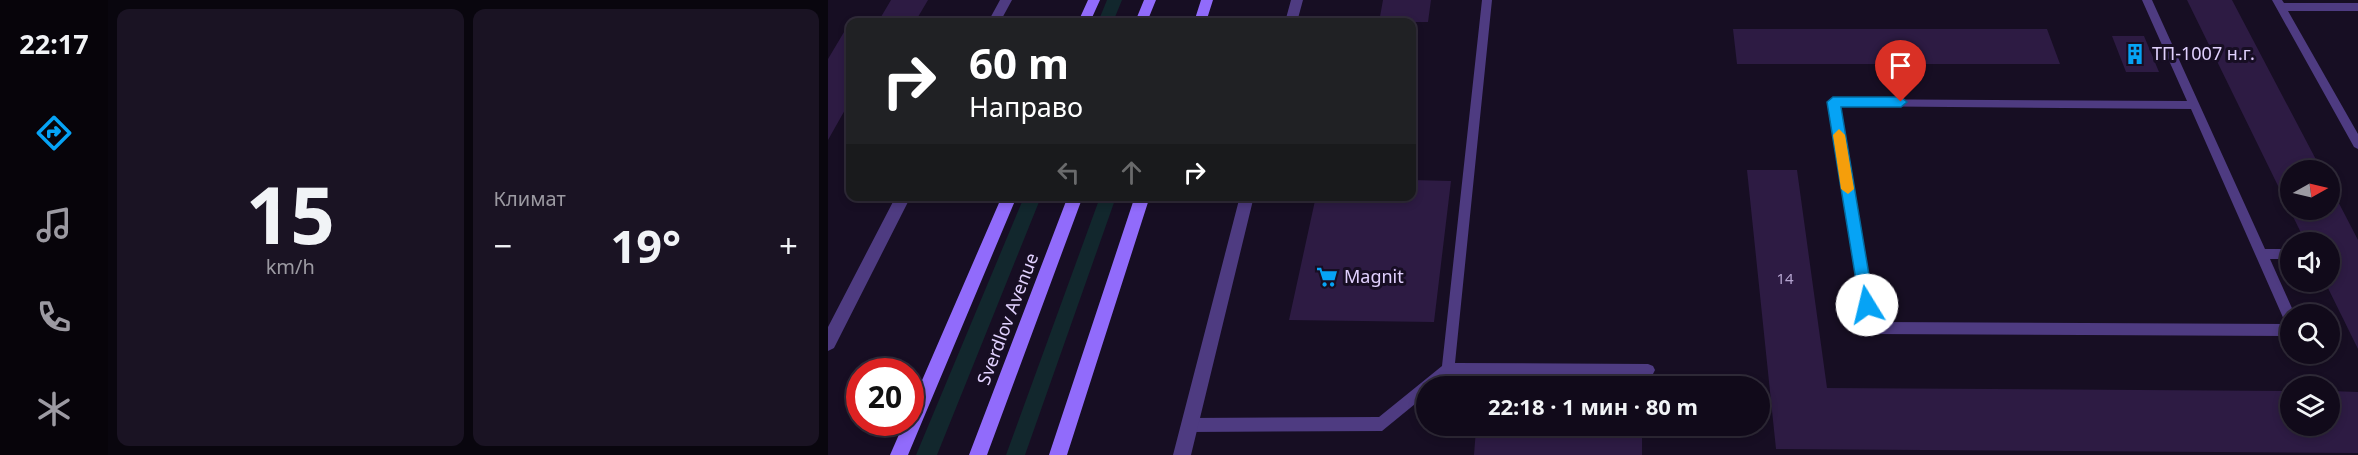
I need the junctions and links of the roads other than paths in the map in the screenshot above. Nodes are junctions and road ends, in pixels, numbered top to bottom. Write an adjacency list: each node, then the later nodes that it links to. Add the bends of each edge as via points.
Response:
1 (1006, 0): 10 (street)
2 (1094, 0): 11 (main road)
3 (1150, 0): 12 (main road)
4 (1207, 0): 13 (main road)
5 (1297, 0): 14 (street)
6 (1487, 0): 27 (lane)
7 (2147, 0): 15 (lane)
8 (2279, 4): 9 (lane); 16 (lane)
9 (2358, 8)
10 (996, 18)
11 (1086, 18)
12 (1143, 18)
13 (1201, 18)
14 (1292, 18)
15 (2194, 105): 22 (lane); 25 (lane, via 1833,102 1871,328)
16 (2358, 144)
17 (901, 201): 26 (street)
18 (1008, 201): 32 (main road)
19 (1074, 201): 33 (main road, Sverdlov Avenue)
20 (1141, 201): 34 (main road)
21 (1246, 201): 31 (street)
22 (2262, 254): 23 (lane); 24 (lane)
23 (2280, 254)
24 (2284, 304)
25 (2280, 330)
26 (828, 343)
27 (1448, 369): 28 (lane); 29 (lane)
28 (1648, 370)
29 (1440, 376)
30 (1416, 396): 31 (lane, via 1382,424)
31 (1189, 425): 35 (street)
32 (899, 455)
33 (978, 455)
34 (1058, 455)
35 (1182, 455)

